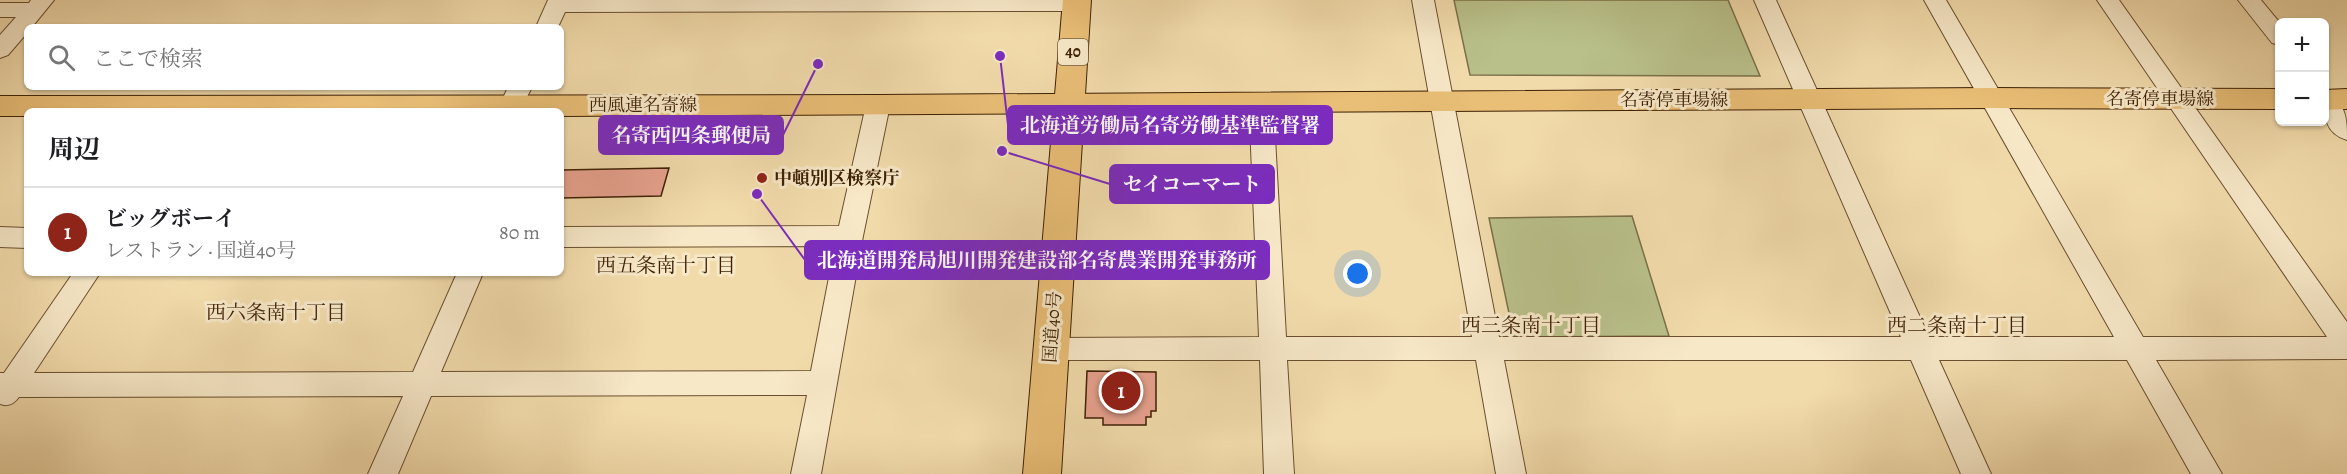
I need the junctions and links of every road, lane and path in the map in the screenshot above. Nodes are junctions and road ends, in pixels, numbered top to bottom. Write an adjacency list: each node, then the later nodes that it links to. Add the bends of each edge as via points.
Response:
1 (1423, 0): 20 (street)
2 (1765, 0): 16 (street)
3 (1935, 0): 15 (street)
4 (2108, 0): 17 (street)
5 (2249, 0): 12 (street)
6 (1077, 2): 8 (street); 22 (highway, 国道40号 / 40)
7 (558, 3): 8 (street); 11 (street)
8 (695, 3)
9 (39, 5): 10 (street); 13 (street)
10 (0, 10)
11 (548, 24)
12 (2275, 32)
13 (0, 50)
14 (516, 96): 26 (main road, 西風連名寄線); 27 (main road, 西風連名寄線)
15 (1992, 98): 16 (main road, 名寄停車場線); 17 (main road, 名寄停車場線); 37 (street)
16 (1809, 99): 20 (main road, 名寄停車場線); 36 (street)
17 (2177, 99): 18 (main road, 名寄停車場線); 35 (street)
18 (2275, 99)
19 (2330, 99): 28 (street)
20 (1443, 100): 21 (main road, 名寄停車場線); 39 (street)
21 (1261, 101): 22 (main road, 名寄停車場線); 38 (street)
22 (1069, 104): 23 (main road, 西風連名寄線); 40 (highway, 国道40号 / 40)
23 (878, 105): 27 (main road, 西風連名寄線); 29 (street)
24 (0, 106): 25 (main road, 西風連名寄線)
25 (131, 108)
26 (222, 108)
27 (542, 108)
28 (2347, 131)
29 (850, 236): 31 (street); 42 (street)
30 (0, 237): 32 (street)
31 (564, 237)
32 (24, 238)
33 (85, 276): 43 (street)
34 (469, 276): 41 (street)
35 (2347, 346): 37 (street)
36 (1920, 347): 37 (street); 39 (street); 49 (street)
37 (2135, 347): 50 (street)
38 (1272, 348): 39 (street); 40 (street); 47 (street)
39 (1488, 348): 48 (street)
40 (1050, 349): 46 (highway, 国道40号 / 40)
41 (423, 382): 42 (street); 43 (street); 44 (street)
42 (823, 383): 45 (street)
43 (4, 390)
44 (384, 474)
45 (806, 474)
46 (1042, 474)
47 (1279, 474)
48 (1511, 474)
49 (1976, 474)
50 (2207, 474)

